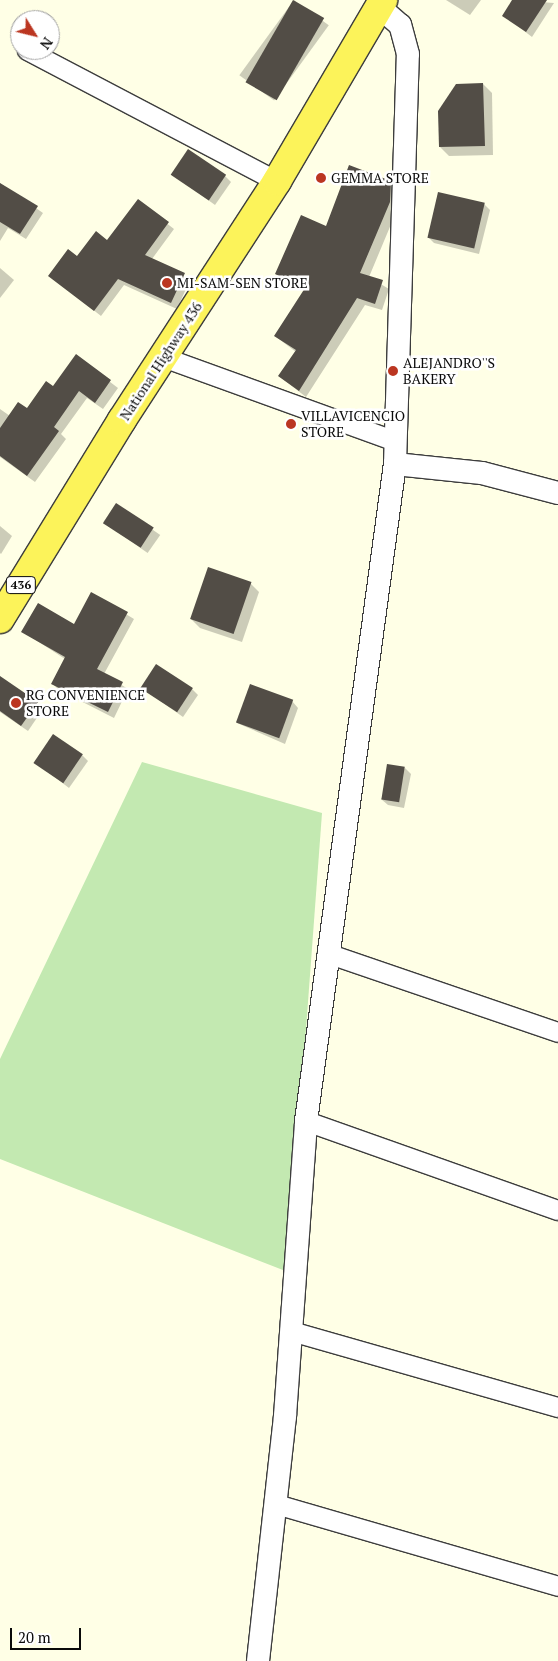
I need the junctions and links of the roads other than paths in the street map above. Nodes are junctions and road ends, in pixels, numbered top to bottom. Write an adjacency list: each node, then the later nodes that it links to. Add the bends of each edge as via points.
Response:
1 (381, 4): 3 (main road, National Highway 436 / 436); 5 (street, via 400,25 408,54)
2 (46, 60): 3 (street)
3 (277, 182): 4 (main road, National Highway 436 / 436)
4 (163, 357): 5 (street); 8 (main road, National Highway 436 / 436)
5 (395, 441): 6 (street)
6 (395, 464): 7 (street, via 482,473); 9 (street)
7 (558, 493)
8 (0, 619)
9 (327, 953): 10 (street); 11 (street)
10 (558, 1032)
11 (306, 1121): 12 (street); 13 (street)
12 (558, 1210)
13 (291, 1331): 14 (street); 15 (street)
14 (558, 1407)
15 (276, 1504): 16 (street); 17 (street)
16 (558, 1586)
17 (258, 1661)

